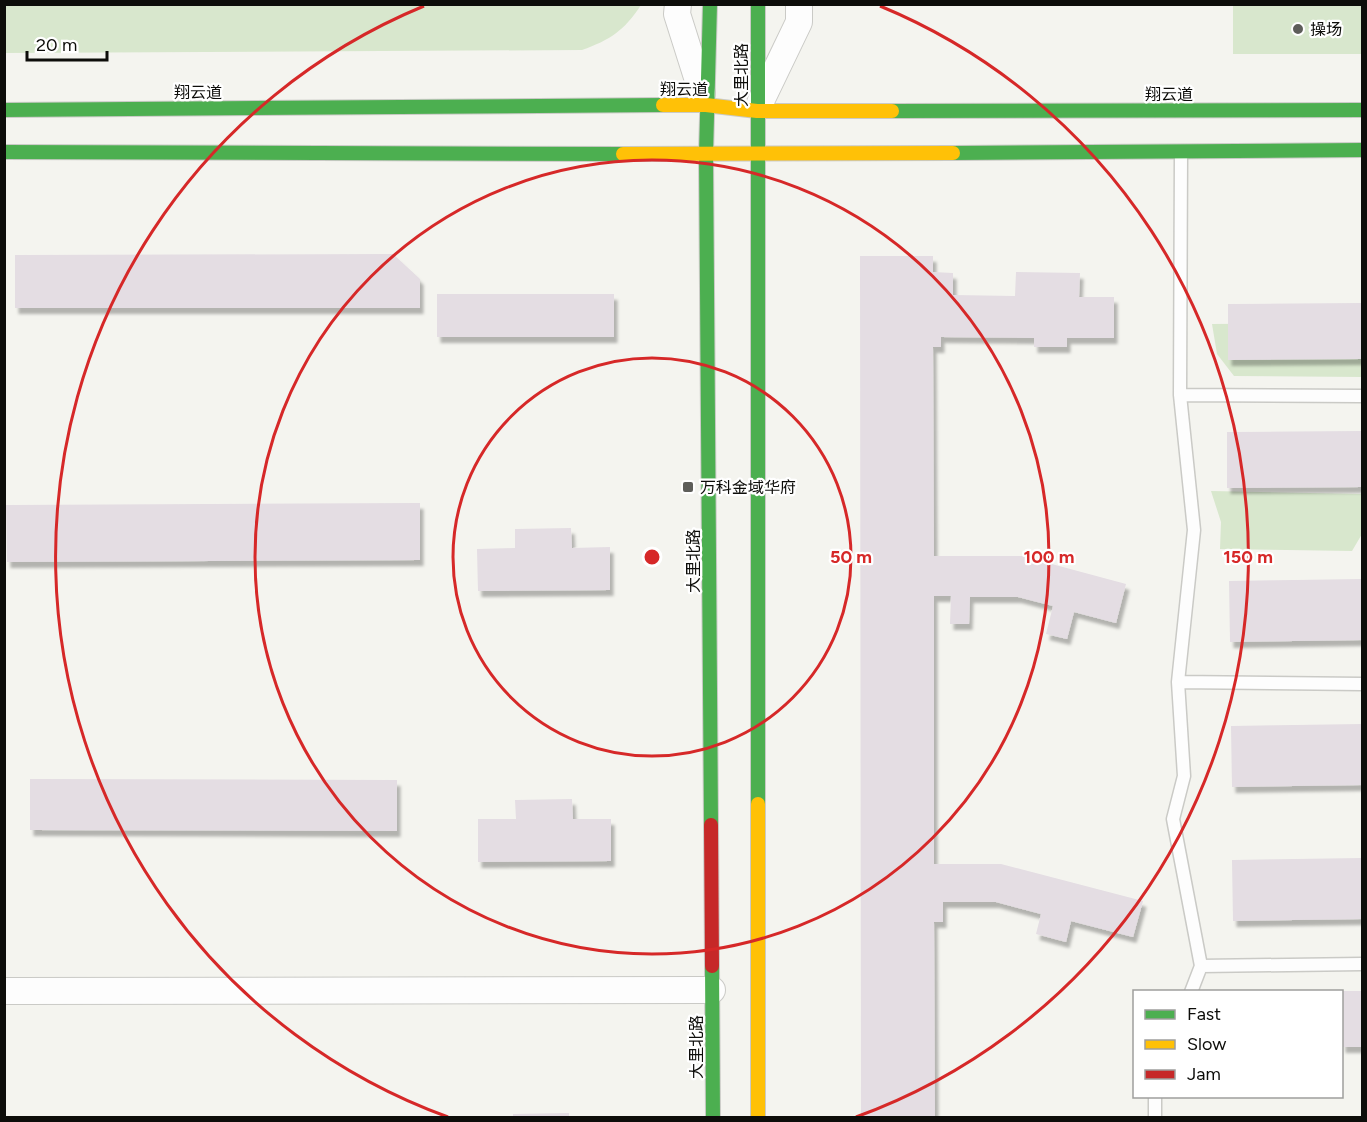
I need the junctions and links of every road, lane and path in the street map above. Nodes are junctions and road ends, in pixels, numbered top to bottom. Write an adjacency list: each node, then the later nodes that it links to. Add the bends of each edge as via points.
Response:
1 (678, 4): 5 (street, via 677,14)
2 (710, 4): 5 (main road, 大里北路)
3 (758, 4): 8 (main road, 大里北路)
4 (799, 4): 8 (street, via 799,22)
5 (706, 105): 6 (main road, 翔云道); 8 (main road, 翔云道); 12 (main road, 大里北路)
6 (4, 110)
7 (1362, 110): 8 (main road, 翔云道)
8 (757, 111): 13 (main road, 大里北路)
9 (1362, 150): 10 (main road)
10 (1181, 151): 13 (main road); 14 (lane)
11 (4, 152): 12 (main road)
12 (706, 154): 13 (main road); 20 (main road, 大里北路)
13 (757, 154): 25 (main road, 大里北路)
14 (1180, 395): 15 (lane); 16 (lane, via 1194,530)
15 (1362, 396)
16 (1179, 682): 17 (lane); 19 (lane, via 1184,776 1173,819)
17 (1362, 684)
18 (1362, 964): 19 (lane)
19 (1201, 966): 21 (lane)
20 (712, 990): 22 (street); 24 (main road, 大里北路)
21 (1192, 990)
22 (4, 991)
23 (1155, 1098): 26 (lane)
24 (713, 1118)
25 (758, 1118)
26 (1155, 1118)

